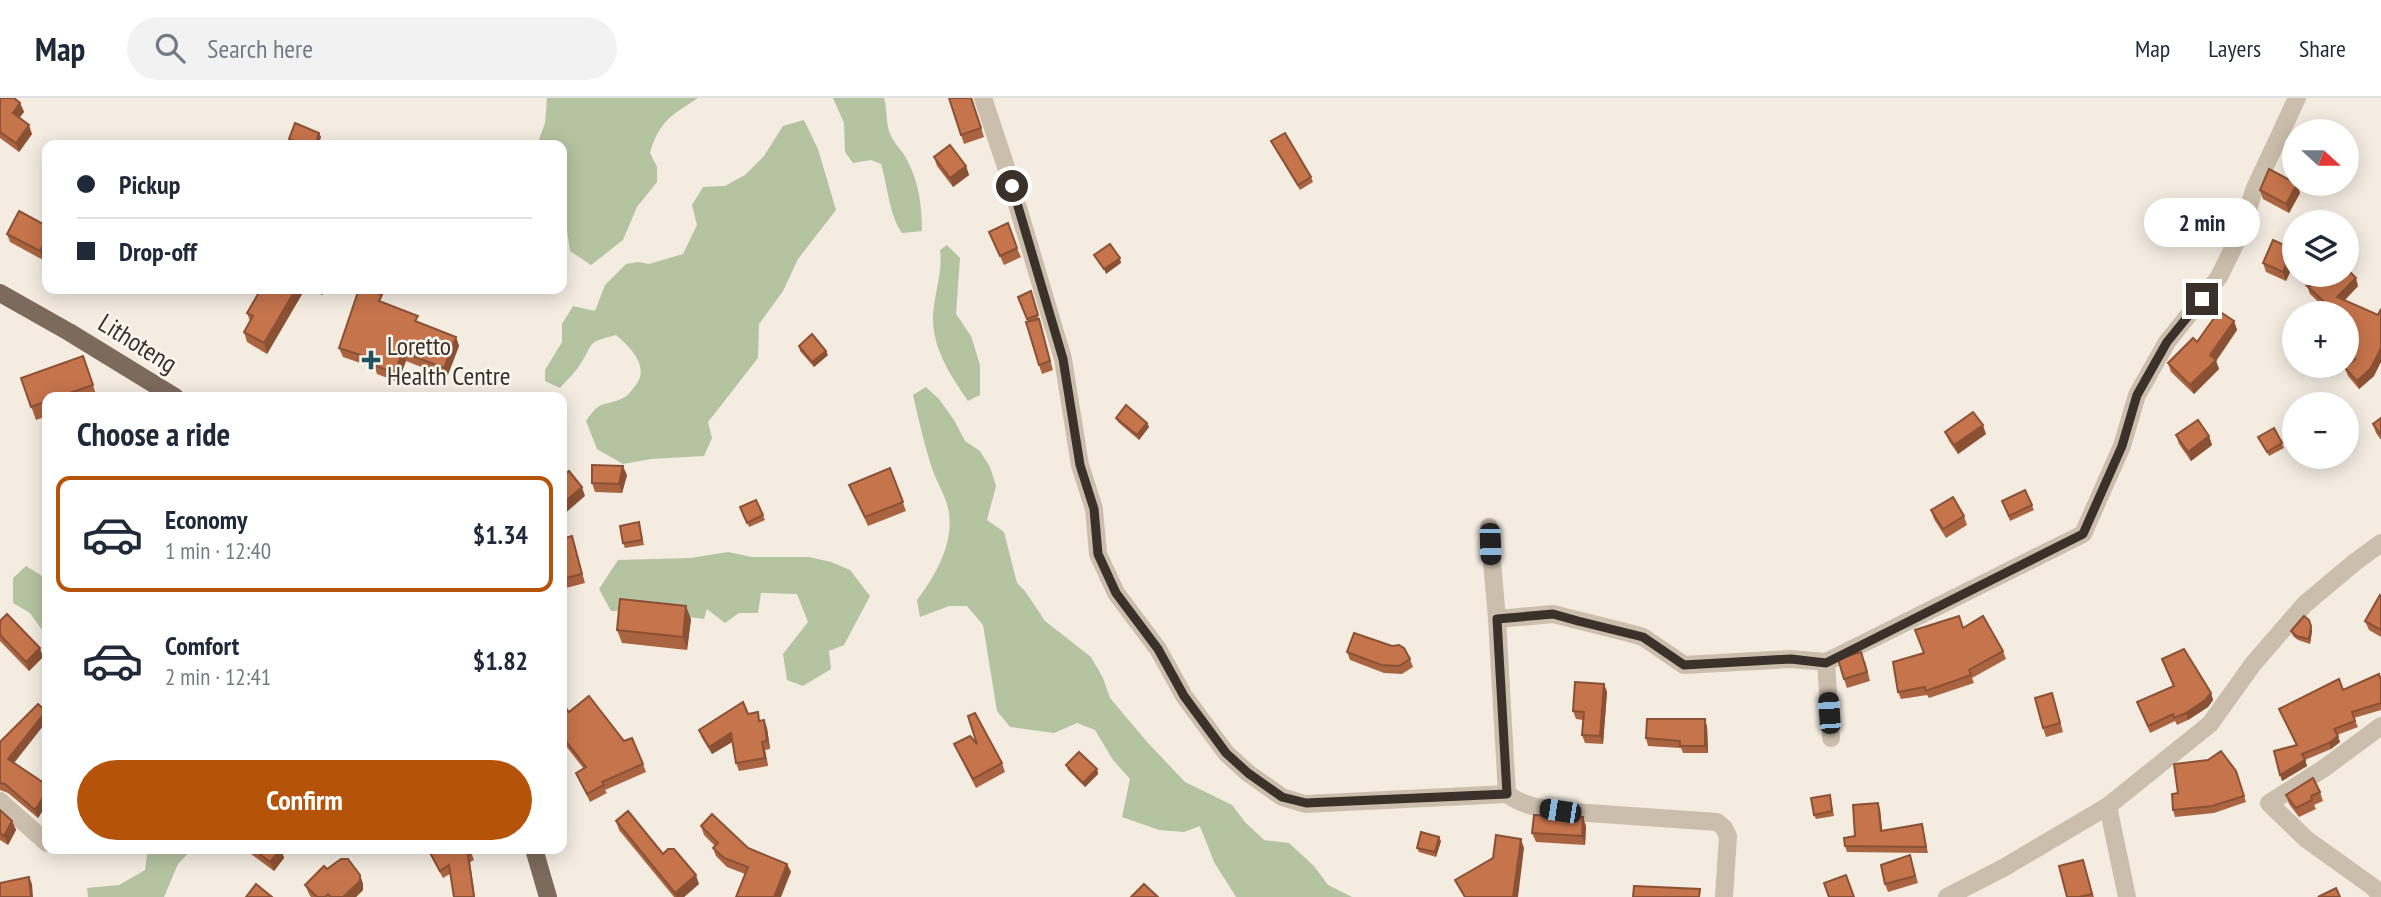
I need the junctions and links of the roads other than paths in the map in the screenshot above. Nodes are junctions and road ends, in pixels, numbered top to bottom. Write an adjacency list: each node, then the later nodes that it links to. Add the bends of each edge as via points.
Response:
1 (983, 98): 11 (street, via 1063,359 1080,465 1094,509 1098,554 1116,593 1226,753 1282,797 1306,803)
2 (2297, 98): 8 (street, via 2219,277 2167,342 2137,395 2122,446 2083,534)
3 (0, 293): 4 (main road, Lithoteng)
4 (167, 392)
5 (1489, 527): 7 (street)
6 (2381, 543): 13 (street, via 2305,604 2253,664 2210,724)
7 (1497, 619): 8 (street, via 1553,614 1643,637 1684,665 1791,659); 11 (street)
8 (1826, 663): 10 (street)
9 (2381, 726): 17 (street, via 2269,803 2306,839)
10 (1831, 738)
11 (1507, 794): 19 (street, via 1535,808 1717,822 1728,836)
12 (0, 802): 14 (street)
13 (2108, 806): 16 (street); 21 (street)
14 (42, 839)
15 (535, 854): 18 (main road)
16 (1975, 891): 20 (street)
17 (2381, 896)
18 (548, 897)
19 (1724, 897)
20 (1947, 897)
21 (2127, 897)

